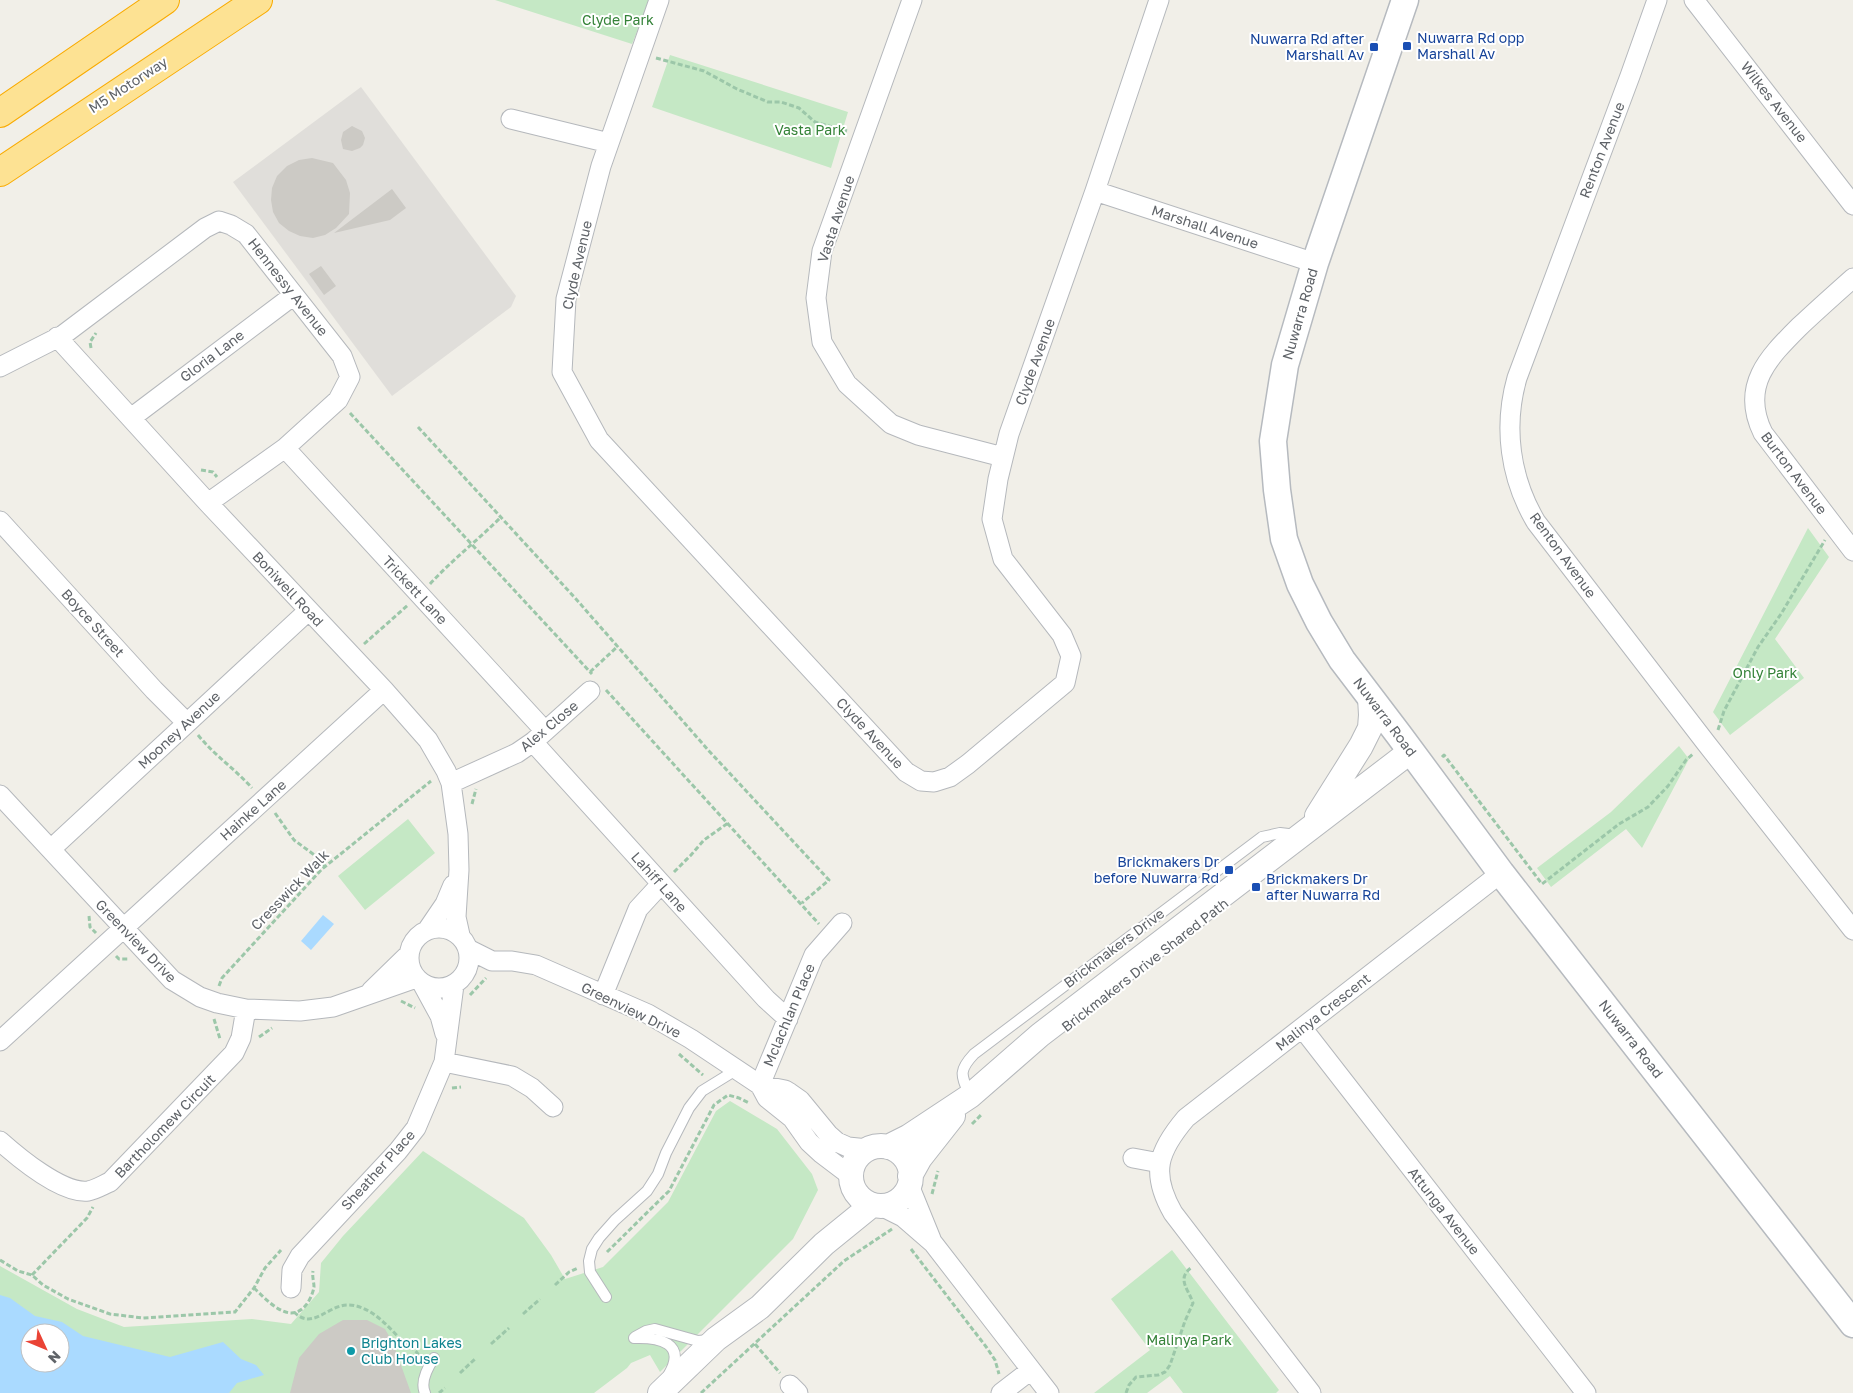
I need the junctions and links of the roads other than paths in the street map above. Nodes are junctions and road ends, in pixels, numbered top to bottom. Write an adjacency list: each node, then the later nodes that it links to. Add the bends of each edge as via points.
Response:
1 (166, 0): 9 (highway)
2 (258, 0): 12 (highway, M5 Motorway)
3 (659, 0): 11 (street, Clyde Avenue)
4 (912, 0): 22 (street, Vasta Avenue, via 822,251 816,298 822,342 847,384 891,424 918,435)
5 (1159, 0): 13 (street, Clyde Avenue)
6 (1405, 0): 15 (main road, Nuwarra Road)
7 (1656, 0): 43 (street, Renton Avenue, via 1521,364 1512,399 1510,434 1516,477 1536,522)
8 (1694, 0): 14 (street, Wilkes Avenue)
9 (0, 113)
10 (511, 119): 11 (street)
11 (609, 143): 22 (street, Clyde Avenue, via 566,299 562,372 599,440 883,748 906,772 921,780 934,782 950,777 1066,683 1071,656 1062,635 1003,559 997,541 992,519)
12 (0, 172)
13 (1095, 191): 15 (street, Marshall Avenue); 22 (street, Clyde Avenue)
14 (1853, 205)
15 (1315, 262): 29 (main road, Nuwarra Road, via 1279,397 1274,441 1276,490 1284,539 1300,584 1342,660)
16 (1853, 278): 25 (street, Burton Avenue, via 1767,361 1756,383 1754,399 1763,433)
17 (294, 295): 18 (street, Hennessy Avenue, via 246,234 219,221); 20 (street, Gloria Lane); 21 (street, Hennessy Avenue, via 342,356 350,377 338,400)
18 (57, 337): 19 (street, Hennessy Avenue); 20 (street, Boniwell Road)
19 (0, 367)
20 (131, 418): 23 (street, Boniwell Road)
21 (285, 448): 23 (street, Hennessy Avenue); 31 (street, Trickett Lane)
22 (1003, 457)
23 (208, 503): 26 (street, Boniwell Road)
24 (0, 522): 30 (street, Boyce Street)
25 (1853, 551)
26 (308, 611): 28 (street, Boniwell Road); 30 (street, Mooney Avenue)
27 (590, 682): 31 (street, Alex Close)
28 (384, 690): 33 (street, Boniwell Road, via 428,740); 41 (street, Hainke Lane)
29 (1370, 697): 32 (main road, Nuwarra Road); 35 (street, via 1370,728)
30 (192, 729): 36 (street, Mooney Avenue)
31 (539, 737): 33 (street, Alex Close, via 517,753); 39 (street, Lahiff Lane)
32 (1411, 751): 35 (street, Brickmakers Drive); 38 (main road, Nuwarra Road)
33 (448, 777): 37 (street, Boniwell Road, via 458,834)
34 (0, 796): 36 (street, Greenview Drive)
35 (1304, 832): 59 (street, Brickmakers Drive, via 1040,1035)
36 (51, 849): 41 (street, Greenview Drive)
37 (460, 870): 42 (street, Boniwell Road, via 445,904); 44 (street, Boniwell Road, via 456,917)
38 (1501, 873): 53 (street, Malinya Crescent); 73 (main road, Nuwarra Road)
39 (661, 884): 50 (street, via 638,909); 52 (street, Lahiff Lane)
40 (842, 924): 52 (street, Mclachlan Place, via 814,955)
41 (123, 929): 51 (street, Greenview Drive, via 172,980 200,997 211,1009); 55 (street)
42 (428, 929): 44 (street, via 445,928); 45 (street, via 415,939)
43 (1853, 930)
44 (464, 942): 46 (street, Greenview Drive); 47 (street, via 470,957)
45 (409, 954): 48 (street, via 409,963); 49 (street, Greenview Drive)
46 (492, 969): 47 (street, Greenview Drive); 50 (street, Greenview Drive, via 512,961 536,966)
47 (460, 979): 48 (street, via 438,989); 54 (street, Sheather Place)
48 (419, 981): 49 (street, Greenview Drive); 54 (street, Sheather Place, via 440,1018)
49 (369, 994): 51 (street, Greenview Drive, via 333,1007)
50 (603, 995): 57 (street, Greenview Drive, via 657,1019)
51 (246, 1009): 61 (street, Bartholomew Circuit, via 241,1038 224,1065 110,1182 88,1191 66,1187 20,1158)
52 (788, 1019): 58 (street, Mclachlan Place)
53 (1302, 1028): 64 (street, Malinya Crescent, via 1186,1118 1174,1132); 84 (street, Attunga Avenue)
54 (446, 1040): 56 (street, Sheather Place)
55 (0, 1042)
56 (444, 1062): 60 (street, via 512,1076); 70 (street, Sheather Place, via 416,1128 300,1256 292,1270)
57 (736, 1070): 58 (street, Greenview Drive); 71 (lane, via 702,1091 689,1108 648,1191 615,1220 592,1249 590,1272)
58 (760, 1085): 62 (street, Greenview Drive, via 785,1090 800,1100 837,1142 848,1147); 65 (street, Greenview Drive, via 767,1098 792,1118 810,1142)
59 (979, 1101): 62 (street, Brickmakers Drive, via 908,1137); 66 (street, Brickmakers Drive, via 929,1145)
60 (553, 1107)
61 (0, 1141)
62 (878, 1148): 65 (street, via 855,1160); 66 (street, via 897,1151 909,1166)
63 (1133, 1158): 64 (street)
64 (1160, 1163): 83 (street, Malinya Crescent, via 1159,1180 1173,1213)
65 (851, 1180): 67 (street, via 863,1200); 69 (street)
66 (910, 1180): 67 (street, via 898,1200); 68 (street)
67 (877, 1205): 68 (street, via 903,1218); 69 (street)
68 (932, 1243): 76 (street)
69 (824, 1244): 72 (street)
70 (291, 1288)
71 (606, 1297)
72 (760, 1307): 74 (street); 81 (street, via 729,1349)
73 (1853, 1324)
74 (716, 1339): 79 (lane, via 698,1341 656,1329 634,1338 664,1341 675,1354 667,1378); 80 (street)
75 (434, 1358): 78 (lane, via 424,1379)
76 (1031, 1370): 77 (street); 82 (street)
77 (1000, 1384)
78 (425, 1393)
79 (653, 1393)
80 (660, 1393)
81 (683, 1393)
82 (1049, 1393)
83 (1311, 1393)
84 (1586, 1393)

